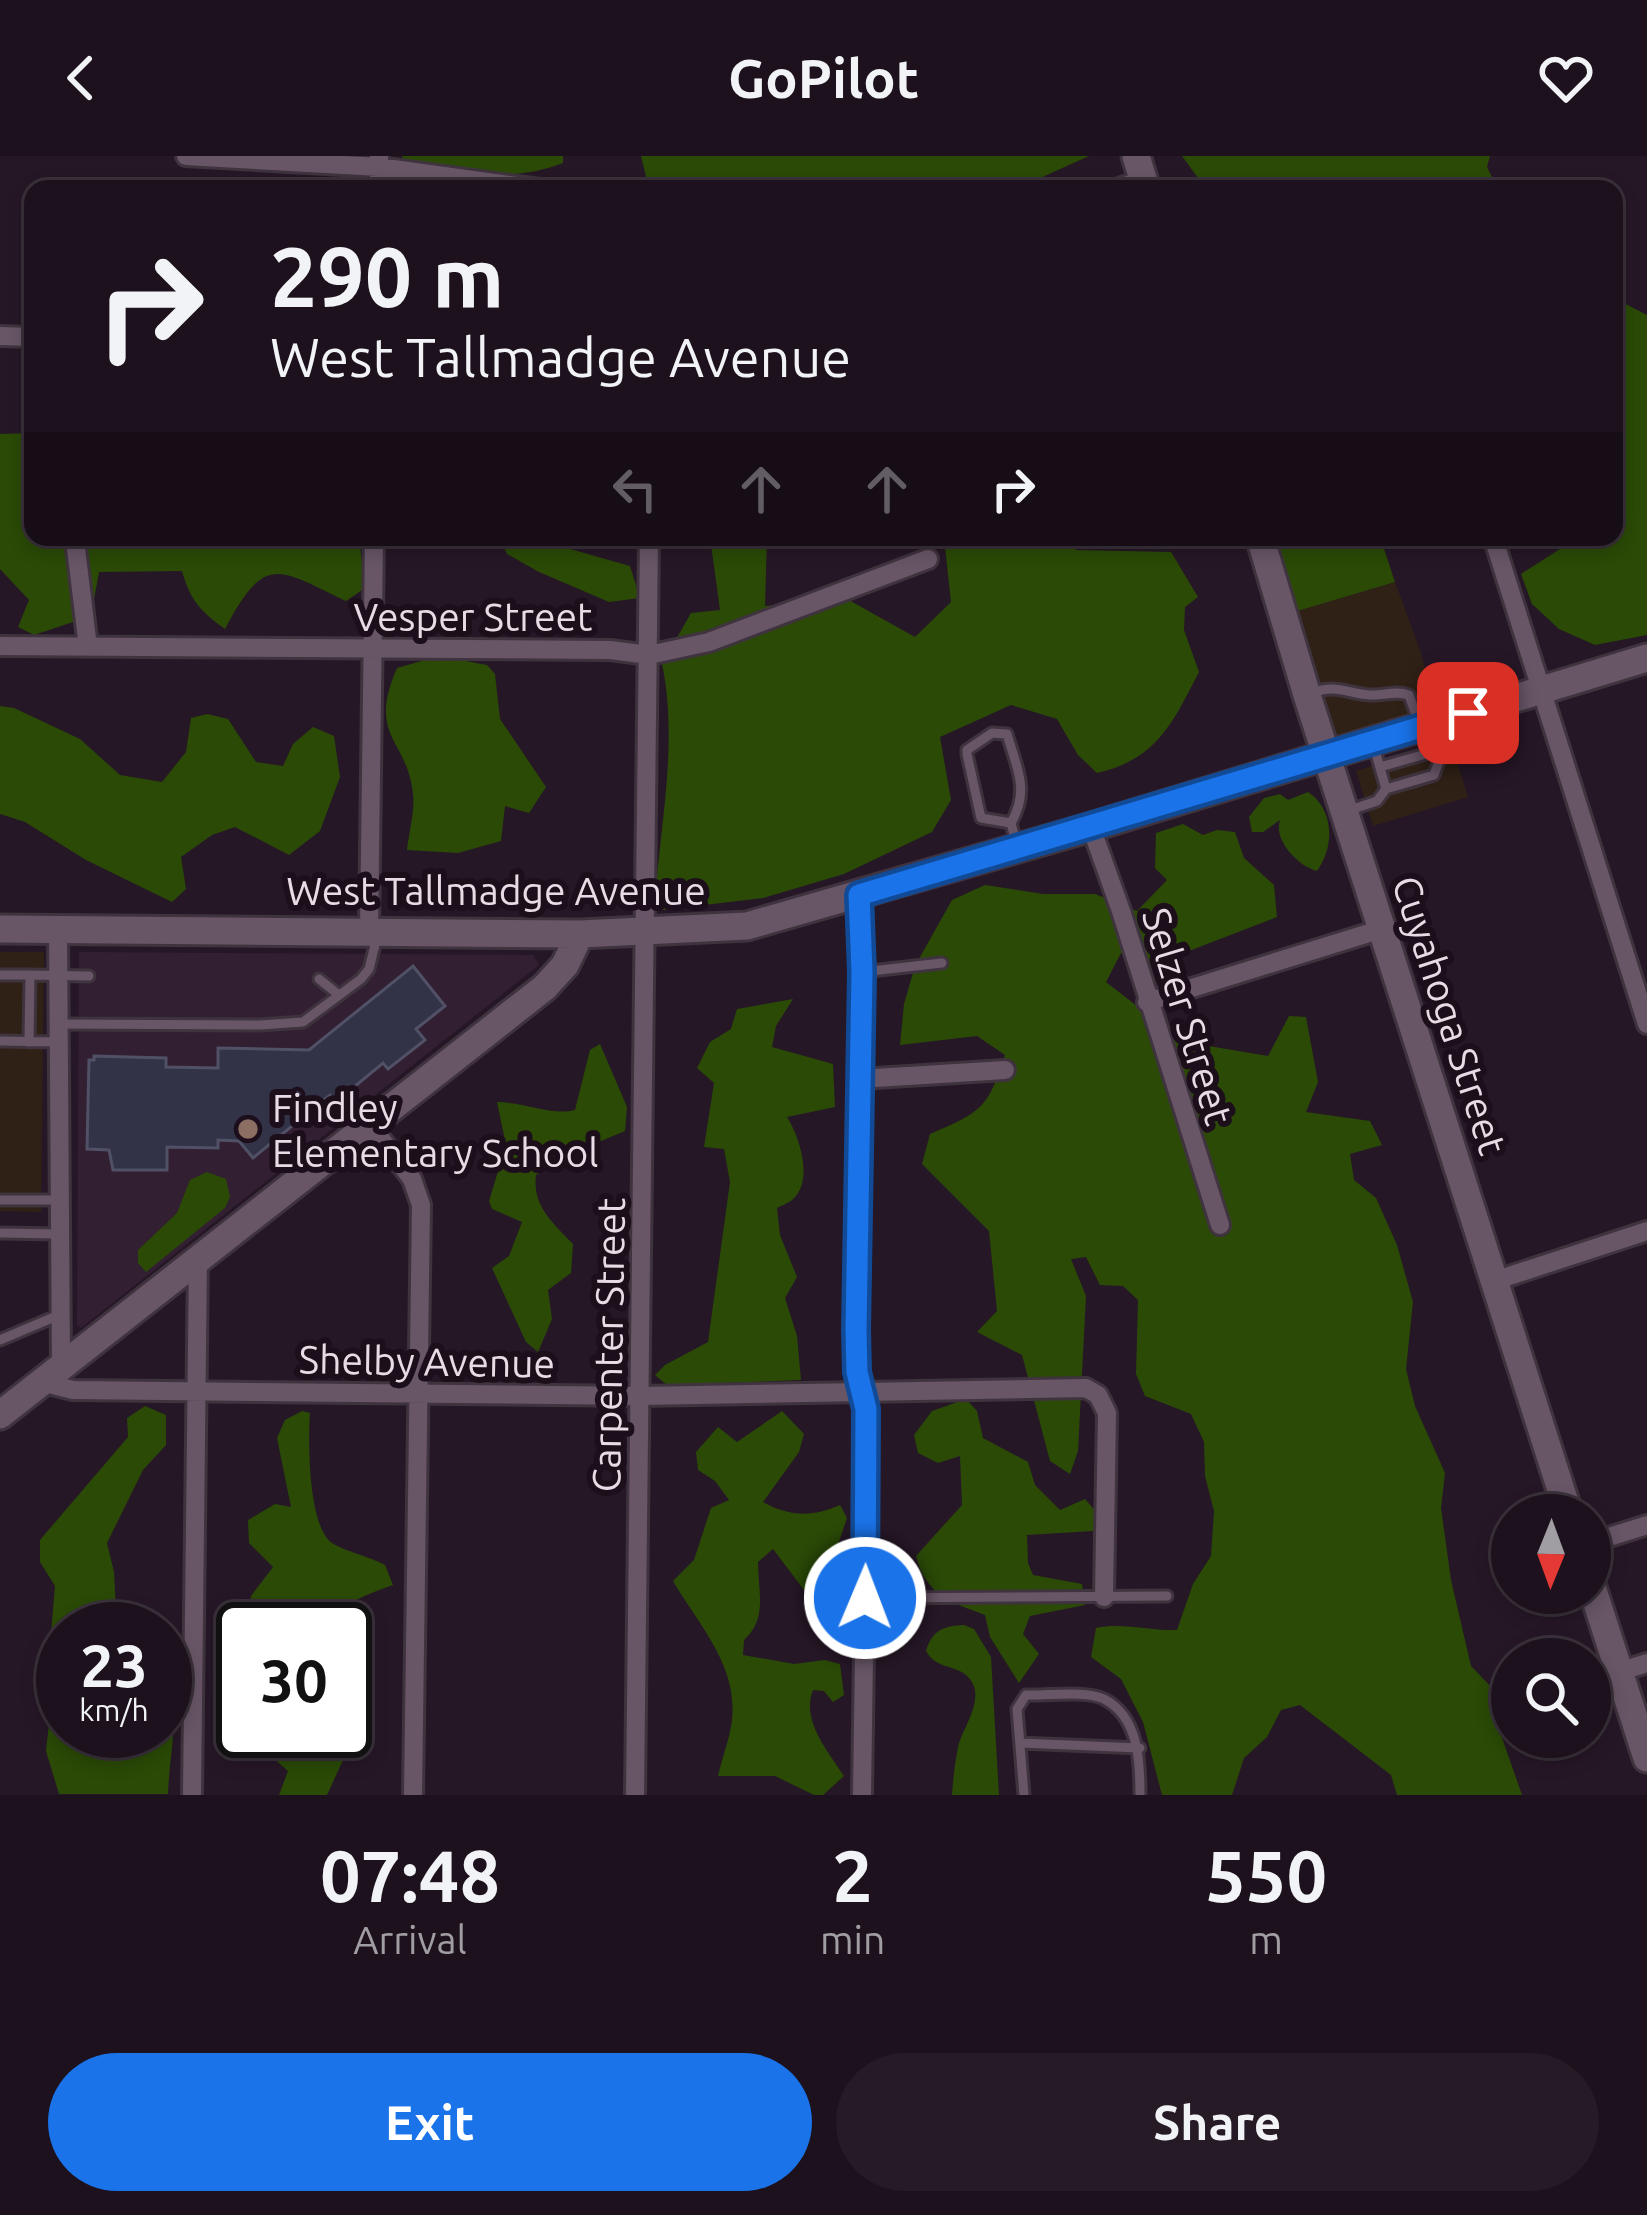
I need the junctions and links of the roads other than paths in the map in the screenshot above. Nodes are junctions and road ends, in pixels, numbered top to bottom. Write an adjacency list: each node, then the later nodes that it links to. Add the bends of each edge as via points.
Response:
1 (186, 156): 2 (street)
2 (379, 162): 3 (street)
3 (486, 180)
4 (76, 546): 11 (street)
5 (374, 546): 12 (street)
6 (649, 546): 13 (street, Carpenter Street)
7 (1263, 546): 16 (street, Cuyahoga Street)
8 (1496, 546): 15 (street)
9 (928, 559): 13 (street, Vesper Street, via 709,642)
10 (0, 646): 11 (street, Vesper Street)
11 (88, 647): 12 (street, Vesper Street)
12 (372, 648): 13 (street, Vesper Street); 28 (street)
13 (649, 655): 30 (street, Carpenter Street)
14 (1647, 658): 15 (street, West Tallmadge Avenue)
15 (1540, 690): 17 (street, West Tallmadge Avenue); 42 (street)
16 (1307, 695): 17 (lane, via 1338,687 1372,696 1403,692); 19 (street, Cuyahoga Street)
17 (1428, 735): 18 (street, West Tallmadge Avenue); 20 (lane, via 1435,775)
18 (1376, 754): 19 (street, West Tallmadge Avenue); 20 (lane)
19 (1328, 756): 21 (street, Cuyahoga Street); 22 (street, West Tallmadge Avenue)
20 (1386, 789): 21 (lane, via 1377,801)
21 (1345, 812): 27 (street, Cuyahoga Street)
22 (1091, 827): 23 (street, West Tallmadge Avenue); 41 (street, Selzer Street)
23 (1014, 836): 23 (lane, via 1022,788 1007,734 992,733 967,754 981,818); 24 (street, West Tallmadge Avenue)
24 (859, 895): 30 (street, West Tallmadge Avenue, via 747,926); 32 (street)
25 (0, 929): 26 (street, West Tallmadge Avenue)
26 (58, 929): 28 (street, West Tallmadge Avenue); 35 (street)
27 (1382, 929): 41 (street); 56 (street, Cuyahoga Street)
28 (373, 932): 29 (street, West Tallmadge Avenue); 38 (lane, via 369,969)
29 (580, 934): 30 (street, West Tallmadge Avenue); 48 (street, via 545,987)
30 (645, 934): 63 (street, Carpenter Street)
31 (942, 963): 32 (lane)
32 (862, 972): 47 (street)
33 (0, 975): 34 (lane)
34 (30, 975): 35 (lane); 39 (lane)
35 (58, 976): 36 (lane); 40 (street)
36 (89, 976)
37 (319, 979): 38 (lane)
38 (339, 994): 43 (lane, via 302,1022)
39 (29, 1000): 40 (lane); 45 (lane)
40 (58, 1000): 43 (street)
41 (1147, 1002): 51 (street, Selzer Street)
42 (1647, 1024)
43 (58, 1033): 45 (lane); 50 (street)
44 (0, 1041): 45 (lane)
45 (28, 1042)
46 (1006, 1070): 47 (street)
47 (859, 1079): 60 (street, via 856,1330)
48 (370, 1125): 55 (street); 62 (street, via 421,1204)
49 (0, 1200): 50 (lane)
50 (59, 1200): 54 (street)
51 (1220, 1225)
52 (1647, 1231): 56 (street)
53 (0, 1233): 54 (lane)
54 (59, 1234): 57 (street)
55 (198, 1258): 59 (street); 61 (street)
56 (1497, 1280): 65 (street, Cuyahoga Street)
57 (59, 1315): 58 (lane); 59 (street)
58 (0, 1340)
59 (51, 1374): 61 (street, Shelby Avenue, via 73,1390); 64 (street)
60 (863, 1390): 63 (street, Shelby Avenue); 69 (street, Shelby Avenue, via 1073,1386 1098,1395 1108,1426); 70 (street)
61 (197, 1391): 62 (street, Shelby Avenue); 77 (street)
62 (418, 1394): 63 (street, Shelby Avenue); 78 (street)
63 (641, 1396): 79 (street, Carpenter Street)
64 (0, 1414)
65 (1563, 1494)
66 (1647, 1525): 67 (street)
67 (1611, 1536)
68 (1168, 1596): 69 (lane)
69 (1103, 1597): 70 (lane)
70 (865, 1598): 80 (street)
71 (1600, 1614): 73 (street)
72 (1647, 1663): 73 (street)
73 (1618, 1672): 76 (street)
74 (1020, 1743): 75 (lane); 75 (lane, via 1017,1708 1026,1695 1101,1697); 81 (lane)
75 (1140, 1748): 82 (lane)
76 (1647, 1758)
77 (192, 1795)
78 (413, 1795)
79 (635, 1795)
80 (862, 1795)
81 (1024, 1795)
82 (1140, 1795)

